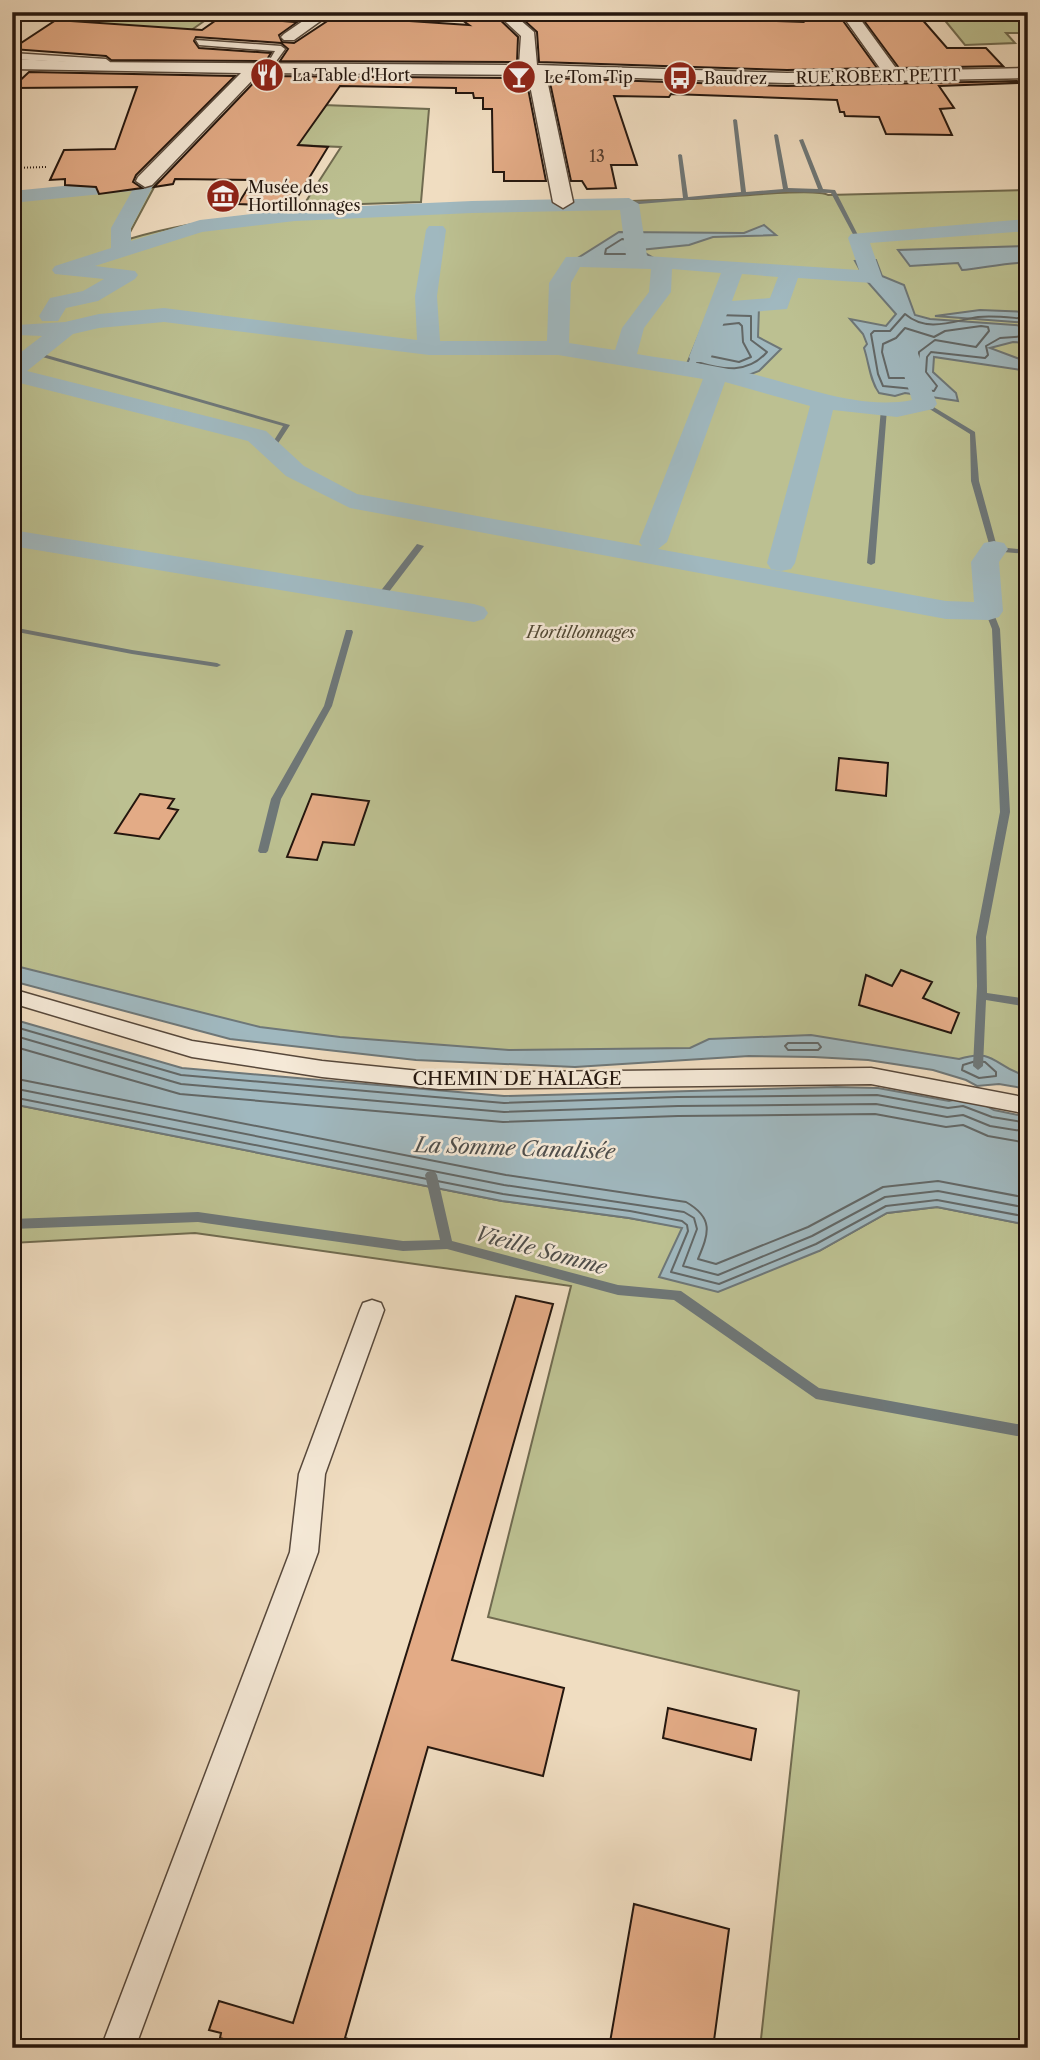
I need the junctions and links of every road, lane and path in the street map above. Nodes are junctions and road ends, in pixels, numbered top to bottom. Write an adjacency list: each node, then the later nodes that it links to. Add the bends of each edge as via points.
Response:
1 (326, 12): 4 (street)
2 (502, 12): 10 (street, via 529,34 527,65)
3 (847, 12): 12 (street)
4 (289, 37)
5 (199, 42): 9 (lane, via 281,48)
6 (12, 57): 8 (lane, via 106,62)
7 (12, 64): 8 (street, RUE ROBERT PETIT)
8 (106, 67): 9 (street, RUE ROBERT PETIT)
9 (263, 68): 10 (street, RUE ROBERT PETIT); 15 (street)
10 (532, 70): 12 (street, RUE ROBERT PETIT); 16 (street, via 538,75)
11 (1028, 73): 12 (street, RUE ROBERT PETIT)
12 (894, 77)
13 (46, 167): 14 (path)
14 (12, 168)
15 (145, 181)
16 (562, 202)
17 (12, 996): 18 (lane, CHEMIN DE HALAGE, via 192,1048 322,1069 439,1081 871,1076)
18 (1028, 1106)
19 (372, 1310): 20 (lane, via 312,1474 304,1552)
20 (118, 2048)

